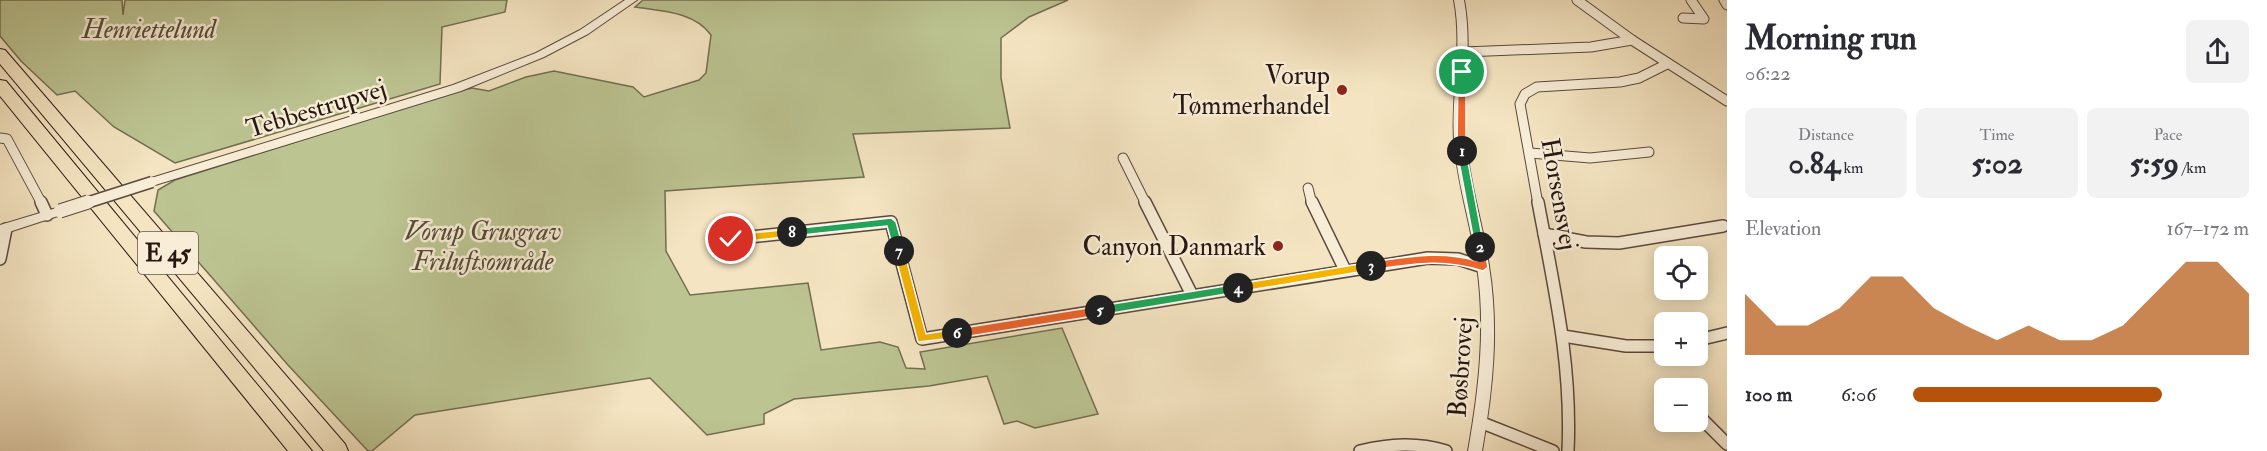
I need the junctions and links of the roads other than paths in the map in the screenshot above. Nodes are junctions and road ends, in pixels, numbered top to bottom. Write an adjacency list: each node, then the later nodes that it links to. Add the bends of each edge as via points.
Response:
1 (632, 0): 19 (street, Tebbestrupvej, bridge, via 540,55 477,81)
2 (1459, 0): 9 (street, Bøsbrovej)
3 (1577, 0): 8 (street)
4 (1691, 0): 7 (street, via 1704,19)
5 (1724, 0): 6 (street)
6 (1727, 5)
7 (1683, 18)
8 (1632, 40): 9 (street, via 1581,47); 11 (street)
9 (1464, 52): 25 (street, Bøsbrovej, via 1460,140)
10 (0, 54): 36 (highway, E 45)
11 (1667, 64): 13 (street); 16 (street, Horsensvej, via 1630,80 1550,85 1525,94 1520,104)
12 (0, 85): 35 (highway, E 45)
13 (1727, 101)
14 (0, 138): 19 (street, via 7,139 26,170)
15 (1649, 152): 16 (street, via 1587,160)
16 (1530, 153): 22 (street, Horsensvej)
17 (1123, 158): 27 (street)
18 (1308, 188): 26 (street, via 1313,208)
19 (47, 215): 21 (street, Tebbestrupvej)
20 (1723, 226): 22 (street, via 1619,243)
21 (3, 229): 24 (street)
22 (1544, 234): 29 (street, Horsensvej)
23 (731, 239): 27 (street, via 891,222 922,339)
24 (0, 259)
25 (1483, 267): 26 (street, via 1458,259 1428,258); 32 (street, Bøsbrovej, via 1490,340)
26 (1345, 270): 27 (street)
27 (1192, 296)
28 (1727, 333): 30 (street)
29 (1563, 336): 31 (street); 41 (street, Horsensvej, via 1570,406)
30 (1708, 338)
31 (1654, 348)
32 (1480, 422): 39 (street, Bøsbrovej); 40 (street)
33 (1708, 425): 34 (street)
34 (1727, 444)
35 (301, 451)
36 (337, 451)
37 (1360, 451): 38 (street, via 1394,443)
38 (1446, 451)
39 (1475, 451)
40 (1553, 451)
41 (1568, 451)

